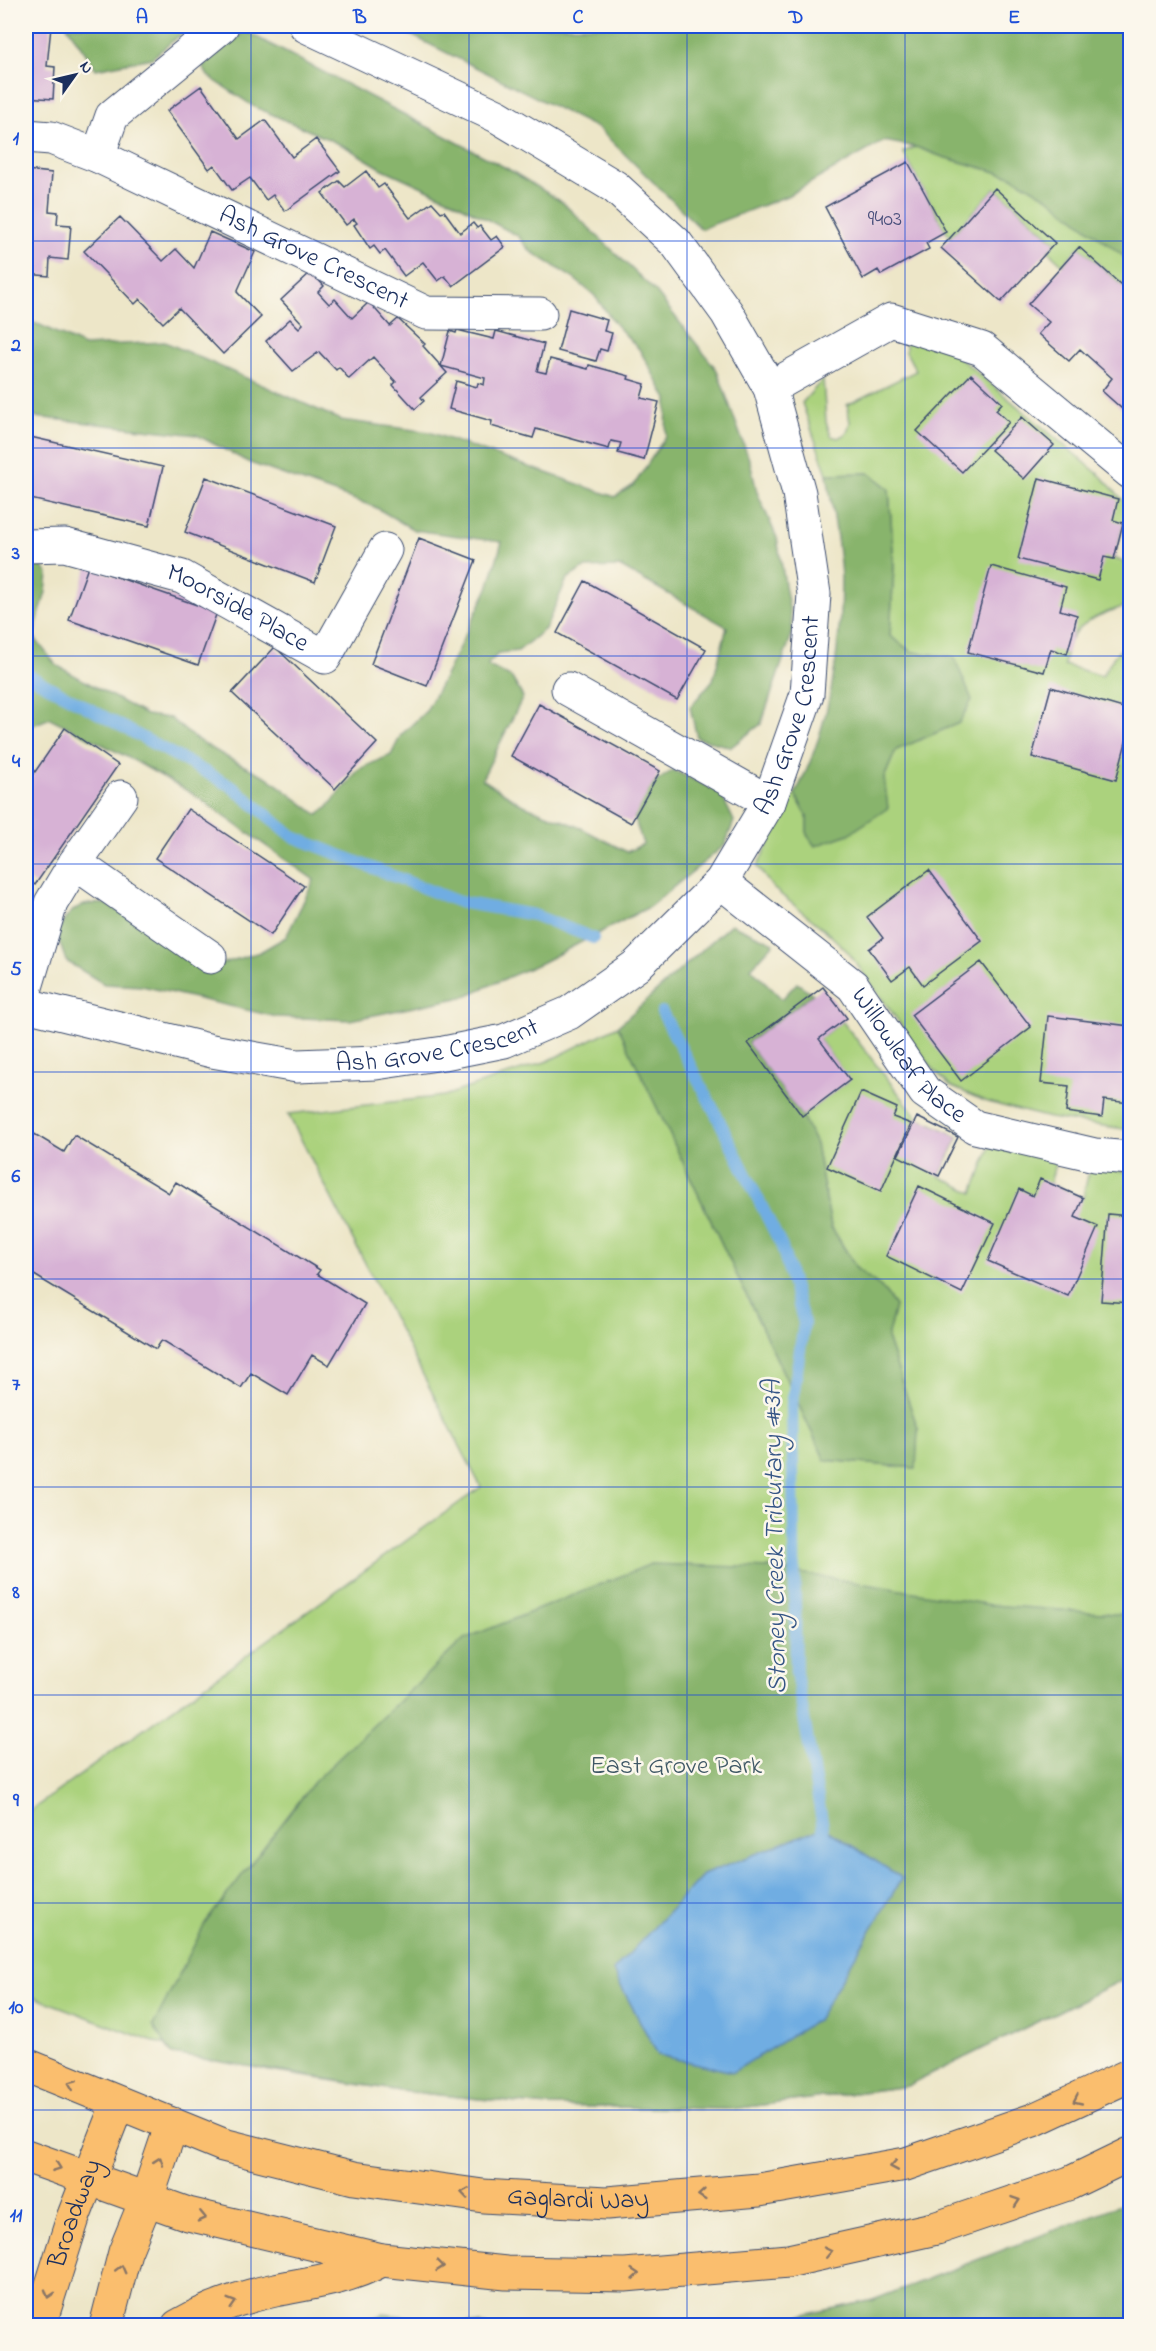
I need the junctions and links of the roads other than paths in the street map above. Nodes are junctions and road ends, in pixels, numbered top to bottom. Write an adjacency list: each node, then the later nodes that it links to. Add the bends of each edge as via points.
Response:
1 (222, 26): 4 (street, via 112,116)
2 (306, 26): 6 (street, Ash Grove Crescent, via 498,116 615,187 676,243 728,313)
3 (26, 136): 4 (street, Ash Grove Crescent, via 51,138)
4 (98, 156): 5 (street, Ash Grove Crescent, via 426,313)
5 (540, 314)
6 (770, 388): 7 (street, via 891,320 982,349); 12 (street, Ash Grove Crescent, via 799,493 814,594 807,694)
7 (1131, 472)
8 (26, 546): 9 (street, Moorside Place, via 65,545 182,577 325,657)
9 (385, 550)
10 (568, 689): 12 (street)
11 (121, 798): 13 (street)
12 (769, 801): 14 (street, Ash Grove Crescent)
13 (75, 863): 15 (street); 16 (street, via 51,903)
14 (721, 882): 17 (street, Ash Grove Crescent, via 636,966 569,1013 504,1041 444,1053 376,1063 297,1066 212,1050); 18 (street, Willowleaf Place, via 853,986 925,1092 975,1127 1095,1155)
15 (210, 957)
16 (26, 987)
17 (26, 1005)
18 (1131, 1158)
19 (26, 2065): 21 (main road, Gaglardi Way, one-way to 19)
20 (1131, 2075): 22 (main road, Gaglardi Way, one-way to 22, via 1033,2120 906,2164 759,2190 607,2203 483,2196 354,2178 223,2145)
21 (118, 2103): 22 (main road, Gaglardi Way); 25 (main road, Broadway)
22 (172, 2124): 26 (main road, one-way to 22)
23 (1131, 2154): 27 (main road, one-way to 23, via 506,2273 625,2275 788,2261 937,2228 1070,2183)
24 (26, 2156): 25 (main road, one-way to 25)
25 (88, 2178): 26 (main road); 28 (main road, Broadway, one-way to 28)
26 (147, 2198): 27 (main road, one-way to 27, via 188,2214); 29 (main road, one-way to 26, via 125,2252)
27 (382, 2260): 30 (main road, one-way to 27, via 201,2312 272,2290 342,2277)
28 (39, 2325)
29 (106, 2325)
30 (178, 2325)

